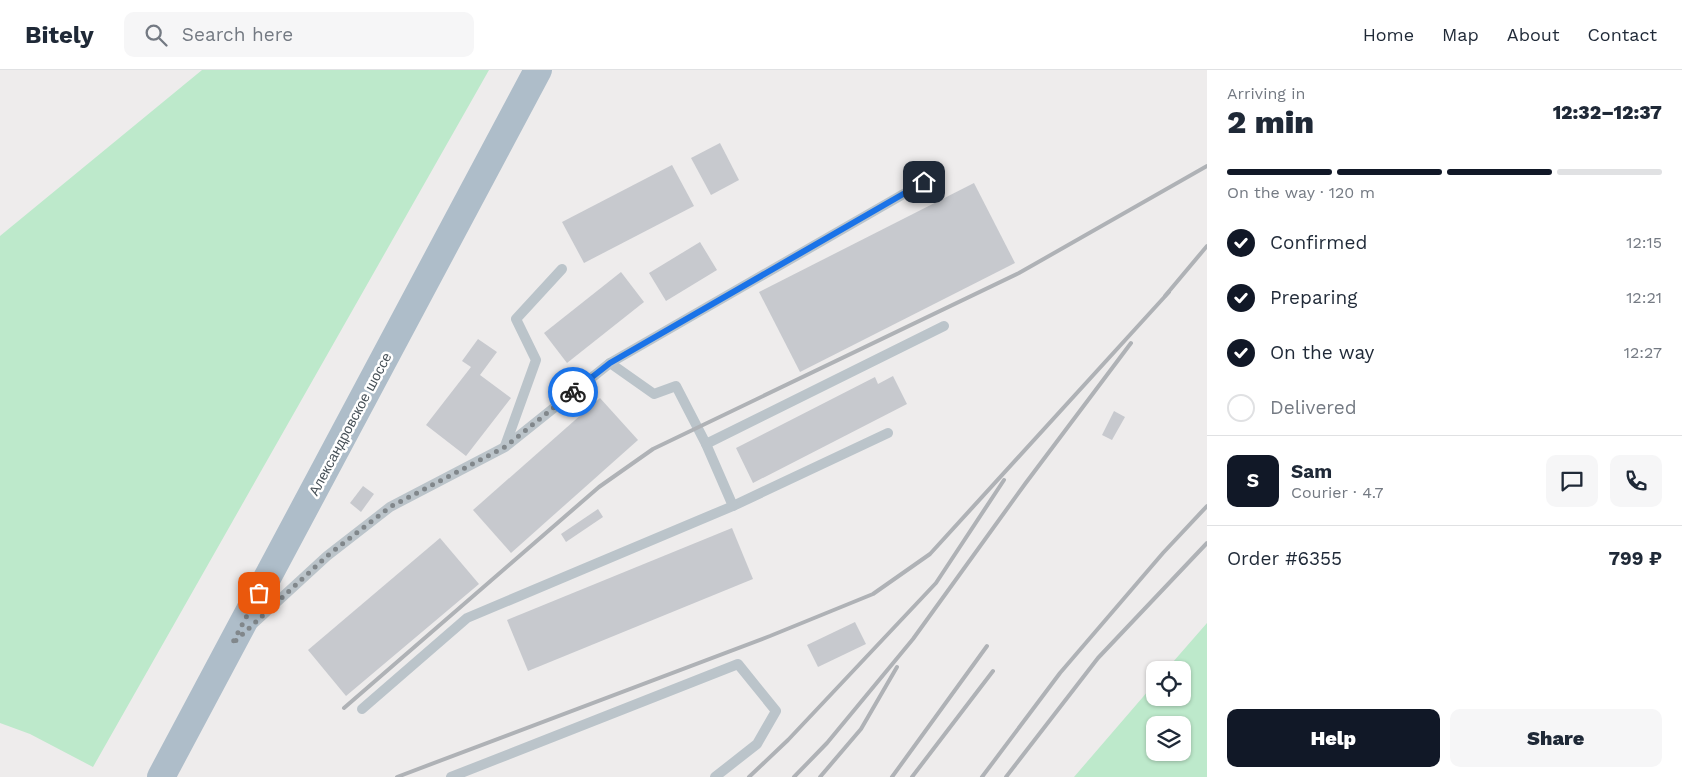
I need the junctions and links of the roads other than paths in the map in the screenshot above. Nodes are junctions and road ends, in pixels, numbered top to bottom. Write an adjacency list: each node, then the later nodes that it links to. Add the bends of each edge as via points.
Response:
1 (538, 70): 10 (main road, Александровское шоссе)
2 (940, 173): 5 (lane)
3 (562, 269): 8 (lane, via 516,319 536,360)
4 (944, 326): 7 (lane)
5 (610, 363): 7 (lane, via 654,394 676,386); 8 (lane)
6 (888, 433): 9 (lane)
7 (706, 444): 9 (lane)
8 (505, 447): 10 (lane, via 390,507 327,556)
9 (733, 506): 11 (lane, via 467,618)
10 (232, 644): 12 (main road, Александровское шоссе)
11 (362, 709)
12 (161, 777)
13 (451, 777): 14 (lane, via 738,664 776,711 757,744)
14 (714, 777)

